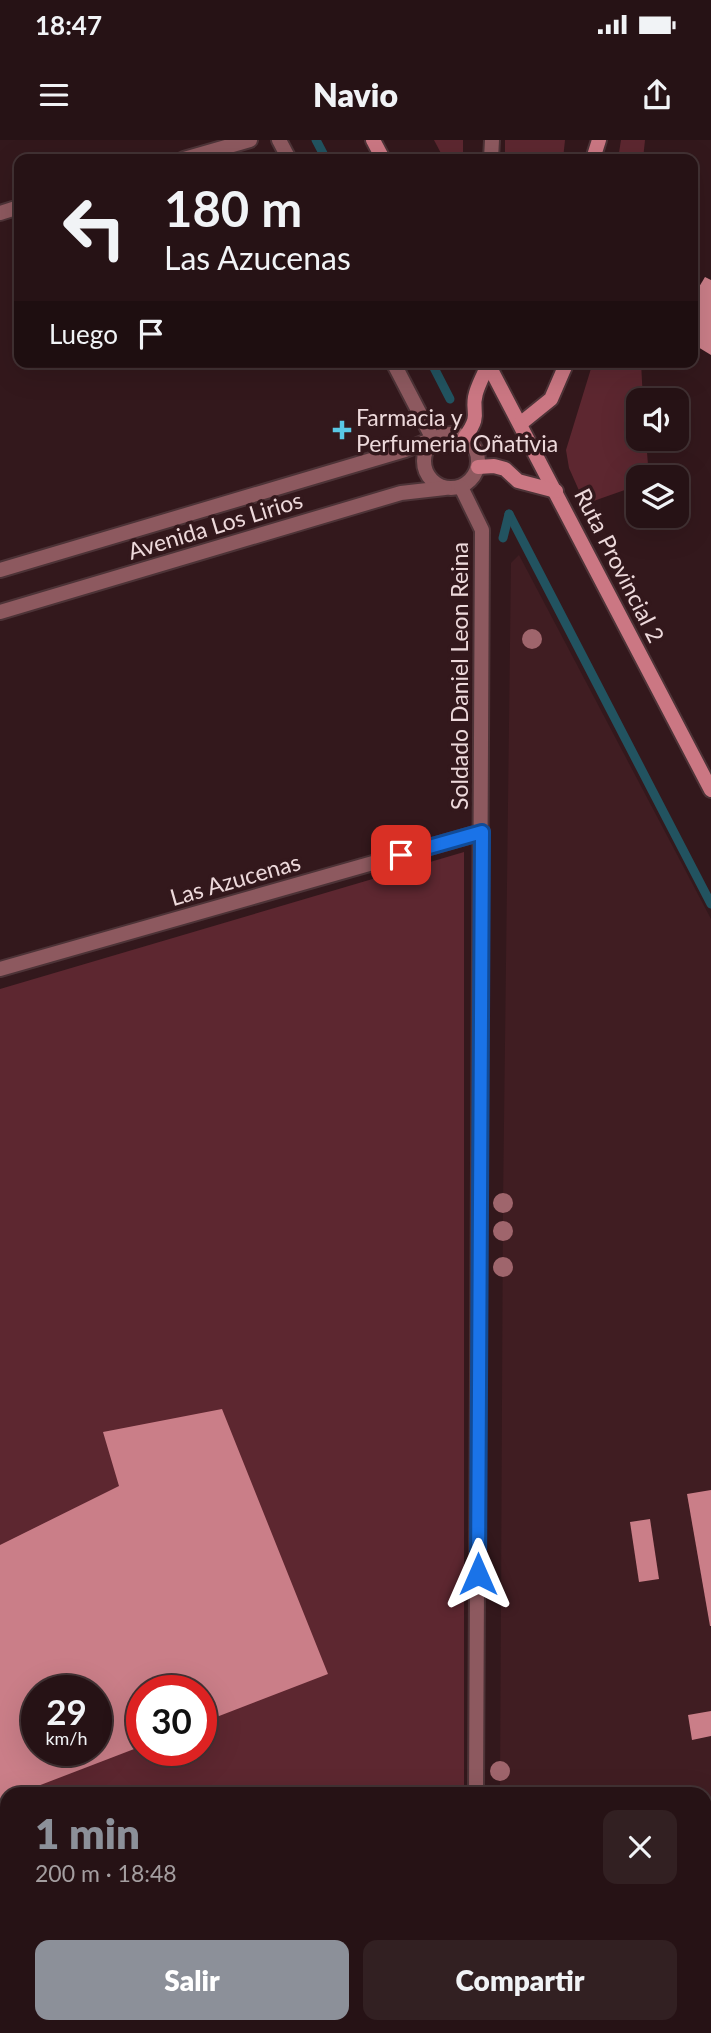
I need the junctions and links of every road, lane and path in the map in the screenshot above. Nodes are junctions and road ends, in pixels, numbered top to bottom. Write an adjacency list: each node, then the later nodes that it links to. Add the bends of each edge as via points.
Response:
1 (250, 140): 2 (street)
2 (201, 154)
3 (396, 368): 9 (street)
4 (486, 368): 8 (main road, via 475,395 477,416)
5 (491, 368): 7 (main road, Ruta Provincial 2)
6 (564, 368): 7 (main road, via 551,398)
7 (520, 425): 13 (main road, Ruta Provincial 2)
8 (465, 437): 9 (street, via 449,433); 10 (street, via 477,450)
9 (433, 439): 12 (street, via 424,454 425,471); 14 (street, Avenida Los Lirios)
10 (478, 467): 11 (street); 13 (main road, via 505,469 518,481)
11 (461, 487): 12 (street); 17 (street, Soldado Daniel Leon Reina, via 482,530)
12 (445, 488): 15 (street, Avenida Los Lirios, via 401,493)
13 (556, 491): 16 (main road, Ruta Provincial 2)
14 (0, 570)
15 (0, 612)
16 (711, 790)
17 (482, 832): 18 (street, Las Azucenas); 19 (street, Soldado Daniel Leon Reina)
18 (0, 970)
19 (477, 1787)

